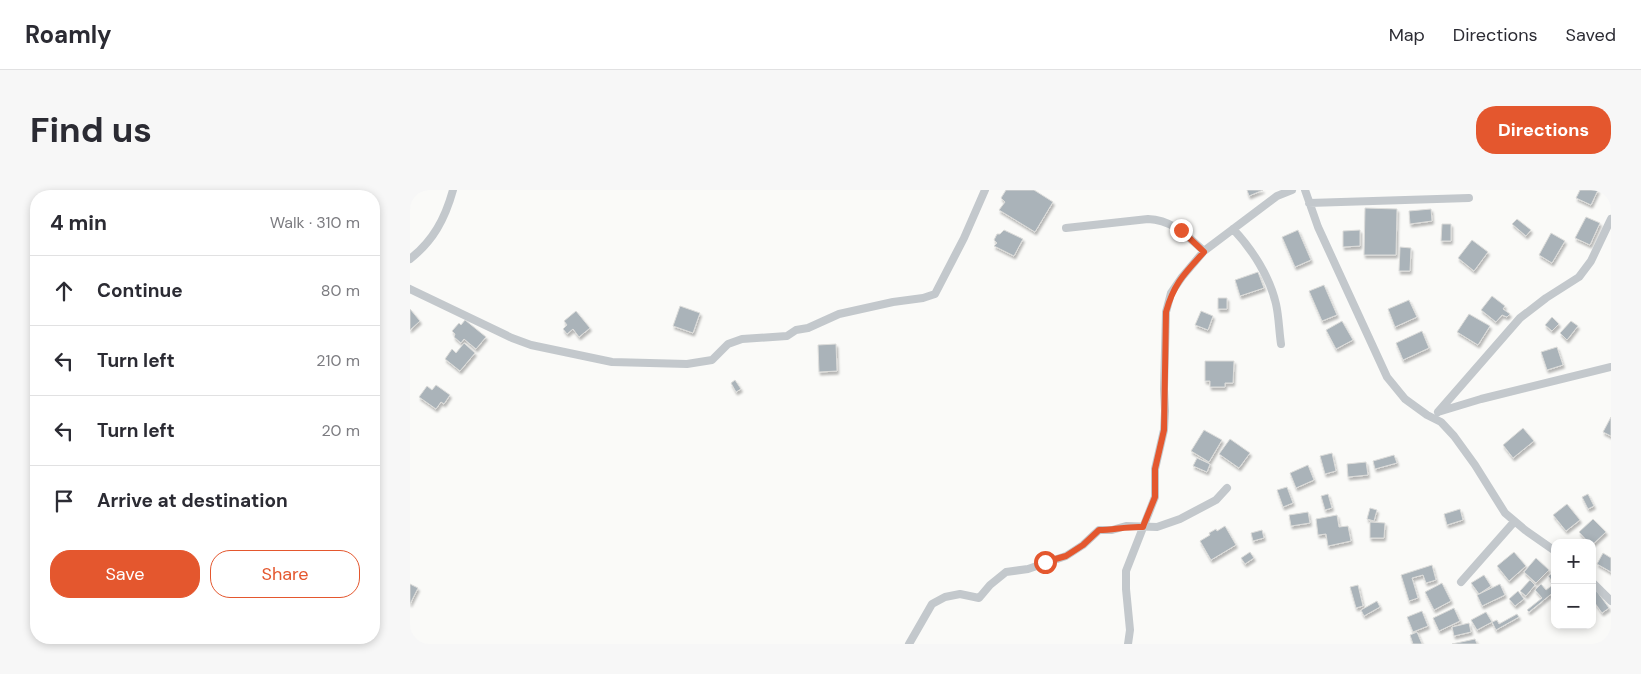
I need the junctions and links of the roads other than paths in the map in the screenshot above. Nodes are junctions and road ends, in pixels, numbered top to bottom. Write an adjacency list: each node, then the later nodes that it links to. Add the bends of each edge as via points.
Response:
1 (453, 190): 13 (street, via 439,228)
2 (985, 190): 14 (street, via 935,294 839,314 787,336 742,339 728,344 712,360 700,363 612,362 531,345)
3 (1292, 190): 11 (street, via 1277,196)
4 (1305, 190): 8 (street)
5 (1395, 190): 7 (street)
6 (1469, 198): 7 (street)
7 (1396, 200): 8 (street)
8 (1309, 203): 18 (street, via 1387,377 1405,399)
9 (1611, 219): 17 (street, via 1591,261 1579,277 1520,318)
10 (1066, 228): 12 (street, via 1160,219 1181,230)
11 (1233, 229): 12 (street); 15 (street, via 1269,282 1276,305)
12 (1204, 252): 21 (street, via 1171,293 1166,312 1164,430 1155,469 1155,497)
13 (410, 260)
14 (410, 289)
15 (1281, 344)
16 (1611, 367): 17 (street)
17 (1438, 412): 18 (street)
18 (1427, 415): 20 (street, via 1441,422 1454,436)
19 (1227, 488): 21 (street, via 1216,500 1180,519 1157,528)
20 (1514, 522): 22 (street); 23 (street)
21 (1143, 527): 26 (street, via 1099,530 1066,556 1028,569 1006,572 979,598 960,594 945,597 932,604); 27 (street, via 1126,572)
22 (1551, 548)
23 (1461, 582)
24 (1594, 584): 25 (street)
25 (1611, 601)
26 (909, 644)
27 (1128, 644)

